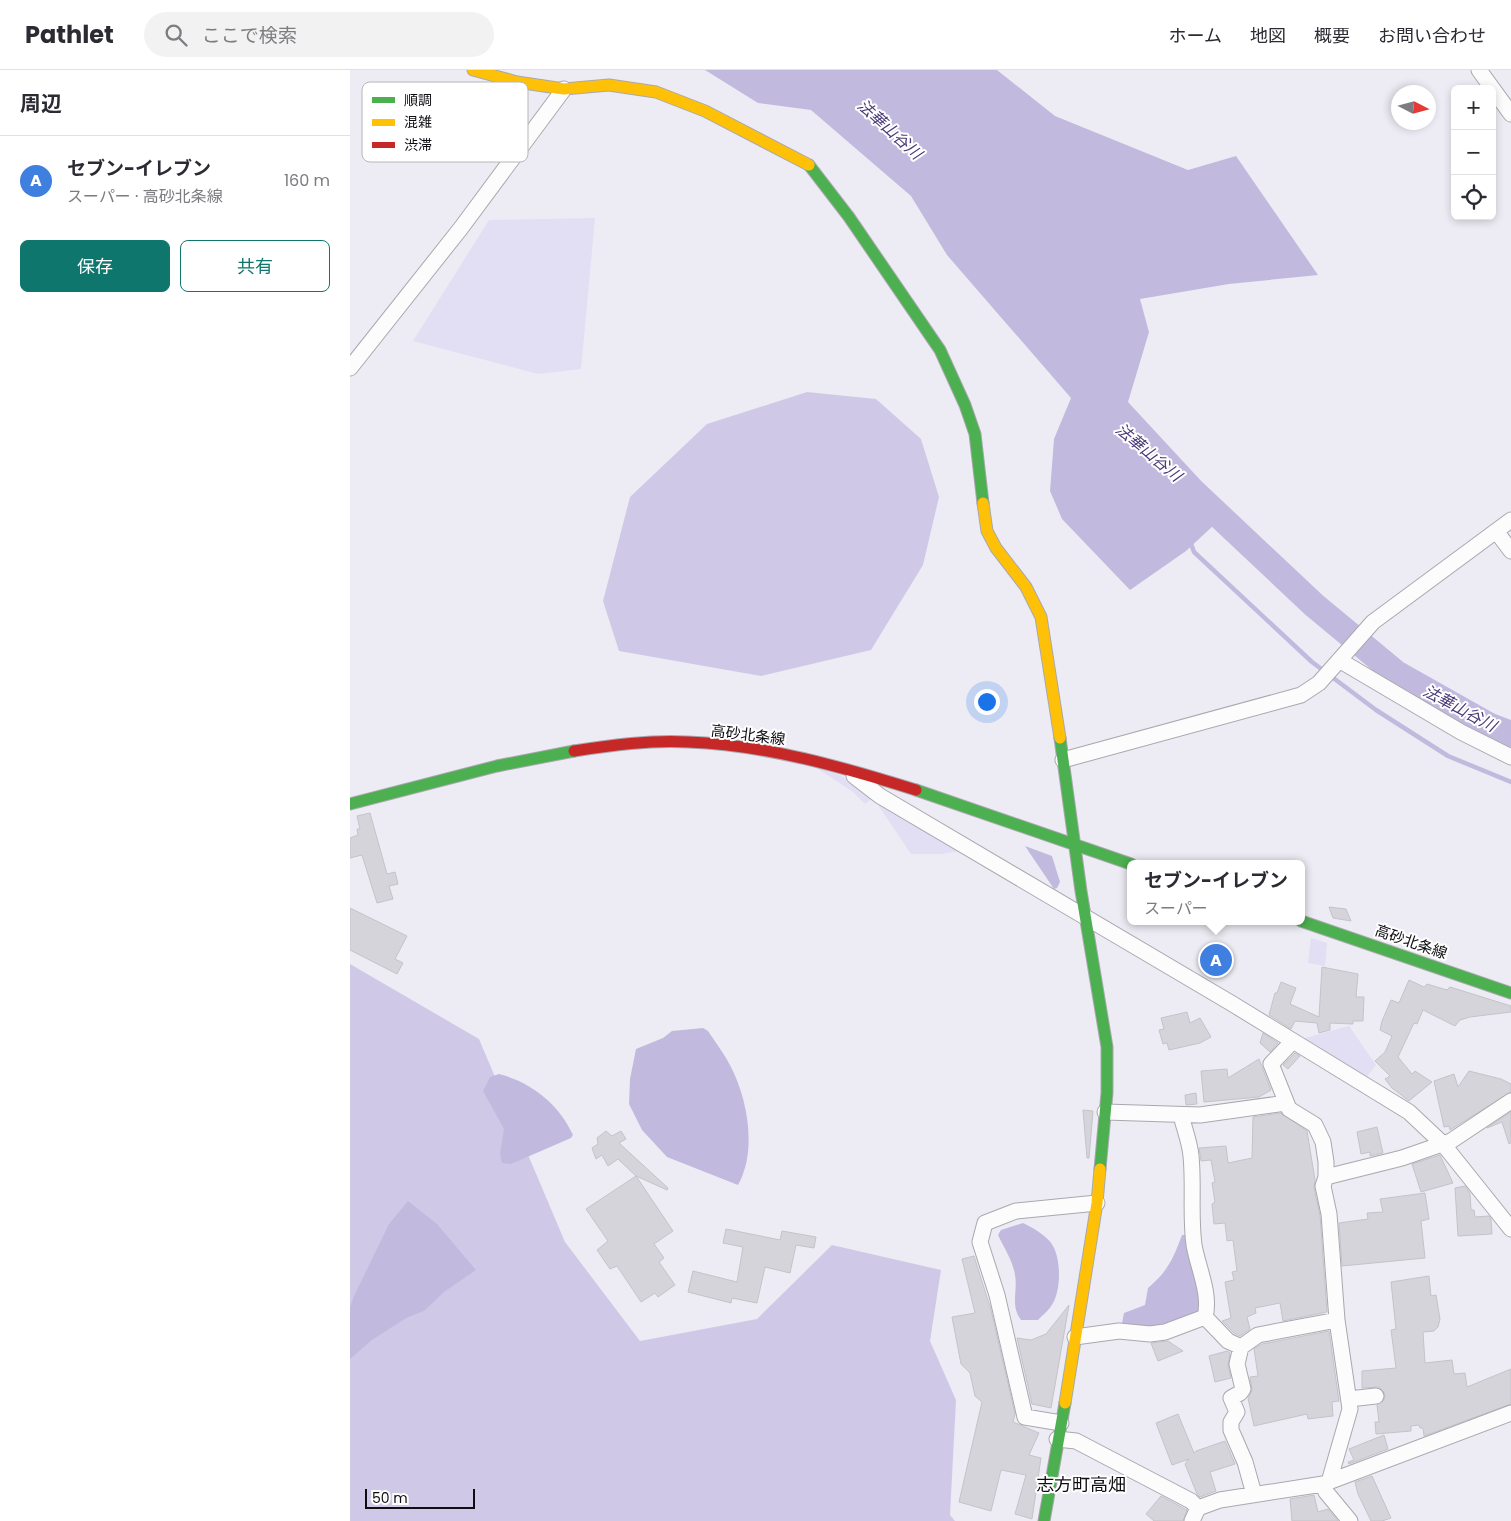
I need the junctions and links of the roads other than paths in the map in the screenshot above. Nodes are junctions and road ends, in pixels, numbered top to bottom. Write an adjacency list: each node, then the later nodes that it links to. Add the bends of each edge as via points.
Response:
1 (473, 70): 3 (street)
2 (1479, 70): 6 (street)
3 (517, 82)
4 (528, 84): 5 (street)
5 (564, 89): 7 (street); 15 (street, via 609,85 656,92 705,111 811,166 849,217 940,350 965,405 975,434 987,531 1026,588 1041,617)
6 (1511, 114)
7 (528, 138)
8 (510, 162): 9 (street)
9 (350, 368)
10 (1511, 520): 11 (street)
11 (1496, 531): 12 (street); 13 (street, via 1374,622)
12 (1511, 551)
13 (1335, 664): 14 (street); 15 (street, via 1319,683 1301,695)
14 (1511, 757)
15 (1062, 760): 18 (street)
16 (843, 768): 17 (street, 高砂北条線, via 726,745 649,742 532,757); 18 (street, 高砂北条線); 20 (street, via 880,796)
17 (350, 804)
18 (1074, 844): 19 (street, 高砂北条線); 20 (street)
19 (1127, 863)
20 (1085, 916): 23 (street); 26 (street, via 1107,1047)
21 (1305, 922): 22 (street, 高砂北条線)
22 (1511, 993)
23 (1292, 1041): 25 (street, via 1271,1064); 28 (street, via 1410,1112)
24 (1511, 1101): 28 (street)
25 (1286, 1103): 27 (street); 29 (street, via 1289,1109 1316,1125 1323,1142)
26 (1105, 1112): 27 (street); 30 (street)
27 (1181, 1115): 32 (street, via 1191,1154 1194,1246 1205,1294)
28 (1443, 1144): 29 (street); 31 (street)
29 (1326, 1177): 33 (street, via 1323,1186 1329,1214)
30 (1097, 1203): 34 (street); 39 (street, via 1016,1211 985,1223 980,1242 997,1295 1025,1417)
31 (1510, 1227)
32 (1205, 1317): 34 (street, via 1165,1332 1119,1331); 35 (street, via 1228,1341)
33 (1337, 1320): 35 (street, via 1258,1335); 37 (street)
34 (1075, 1337): 39 (street)
35 (1241, 1347): 42 (street, via 1237,1364 1243,1389 1231,1398 1237,1412 1230,1430 1245,1462)
36 (1376, 1396): 37 (street)
37 (1349, 1399): 41 (street, via 1350,1409)
38 (1511, 1413): 41 (street)
39 (1060, 1423): 40 (street)
40 (1057, 1439): 43 (street, via 1076,1441 1190,1501); 44 (street)
41 (1326, 1483): 42 (street); 45 (street, via 1326,1492)
42 (1254, 1494): 43 (street, via 1220,1500)
43 (1195, 1514)
44 (1044, 1521)
45 (1350, 1521)

